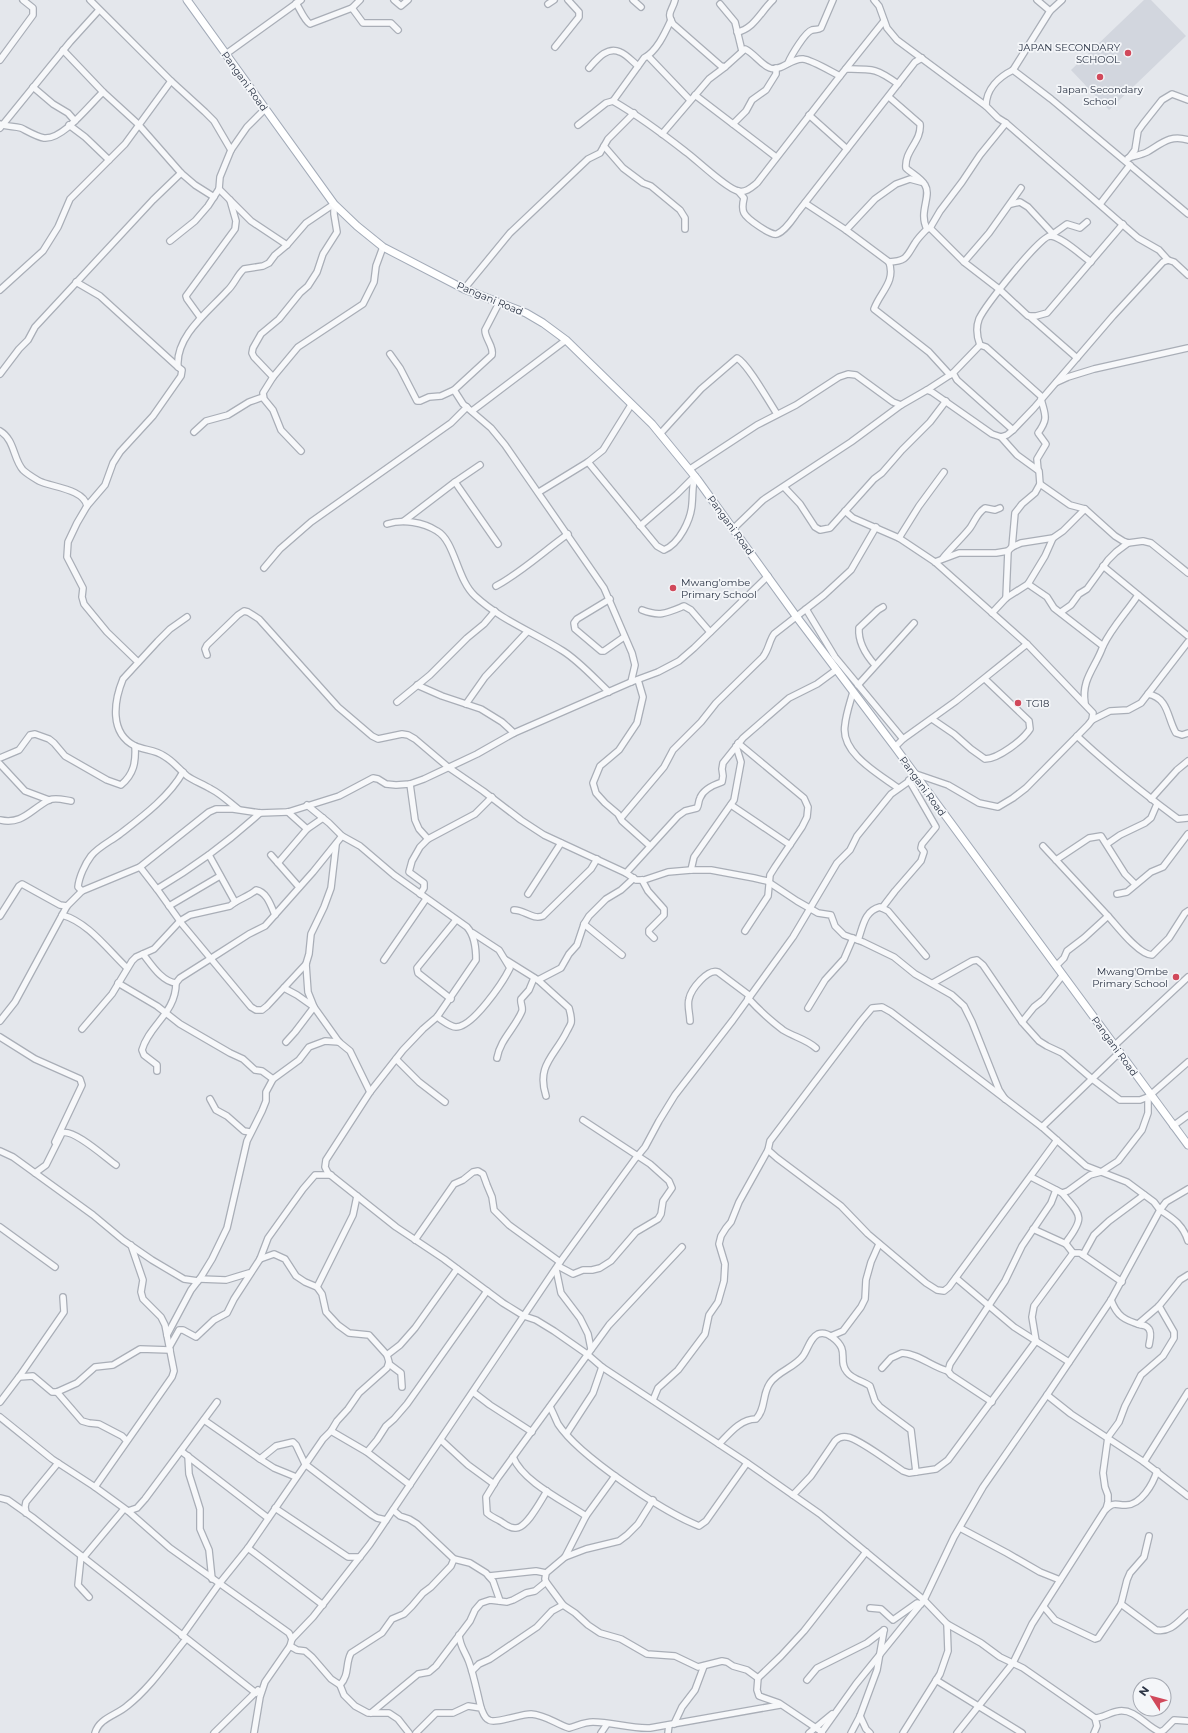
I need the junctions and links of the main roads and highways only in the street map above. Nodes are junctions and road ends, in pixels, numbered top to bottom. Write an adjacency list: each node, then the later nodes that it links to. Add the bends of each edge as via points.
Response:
1 (187, 0): 2 (main road, Pangani Road, via 334,204 383,247 464,289 536,318 566,340 660,434 695,476 895,747 912,777)
2 (1188, 1145)

